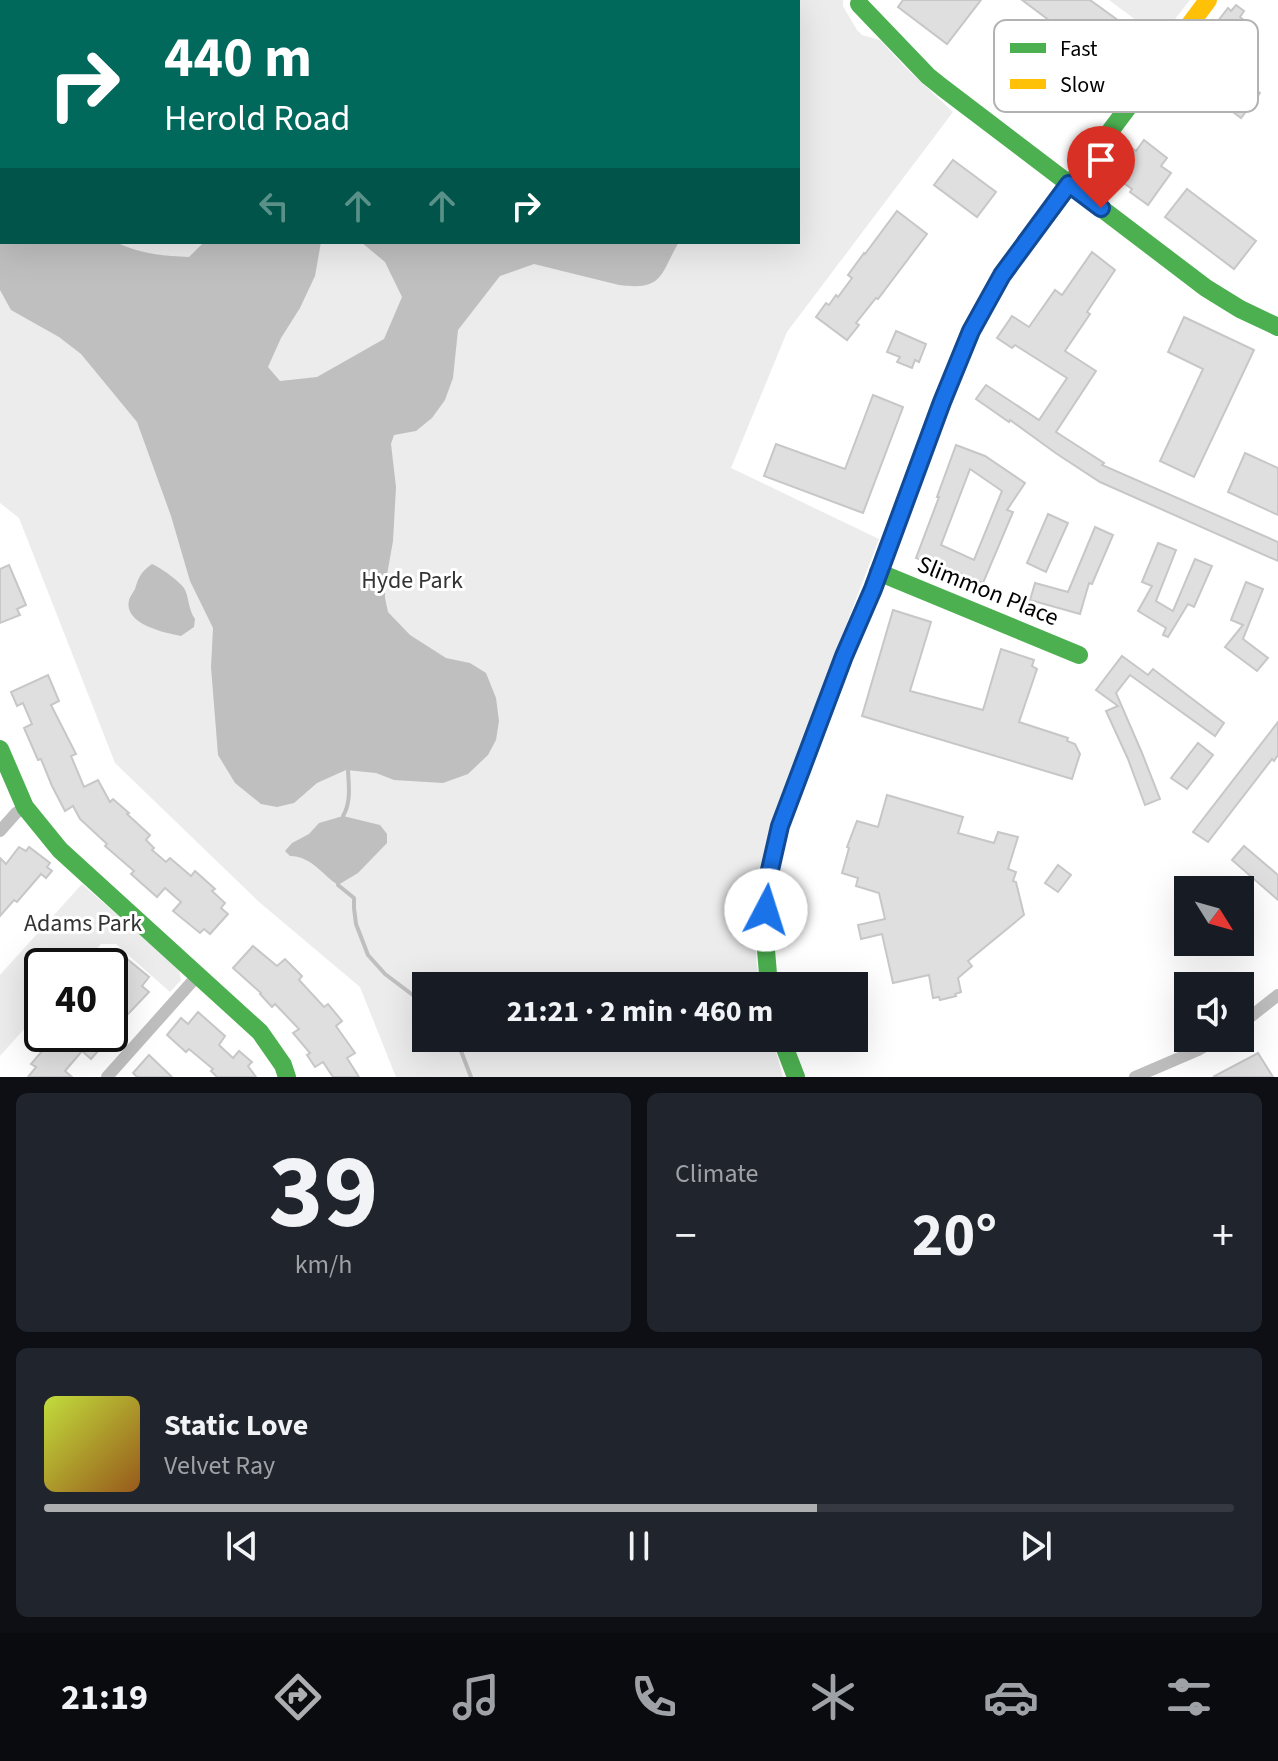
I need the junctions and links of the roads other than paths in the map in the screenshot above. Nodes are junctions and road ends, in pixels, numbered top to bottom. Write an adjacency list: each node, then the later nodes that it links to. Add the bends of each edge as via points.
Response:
1 (1208, 0): 3 (street)
2 (859, 4): 5 (street, via 928,76)
3 (1193, 20)
4 (1123, 112): 5 (street)
5 (1069, 184): 6 (street, via 1206,288); 7 (street, via 1002,275 971,331)
6 (1278, 327)
7 (878, 572): 8 (street, Slimmon Place); 12 (street, via 780,826 767,883)
8 (1079, 655)
9 (0, 749): 10 (street)
10 (25, 807): 11 (street); 13 (street, via 60,850)
11 (0, 831)
12 (768, 972)
13 (198, 975): 18 (street); 19 (street, via 260,1032)
14 (1278, 995): 15 (street)
15 (1254, 1014)
16 (786, 1052): 20 (street)
17 (1193, 1052): 21 (street)
18 (107, 1077)
19 (287, 1077)
20 (796, 1077)
21 (1135, 1077)

